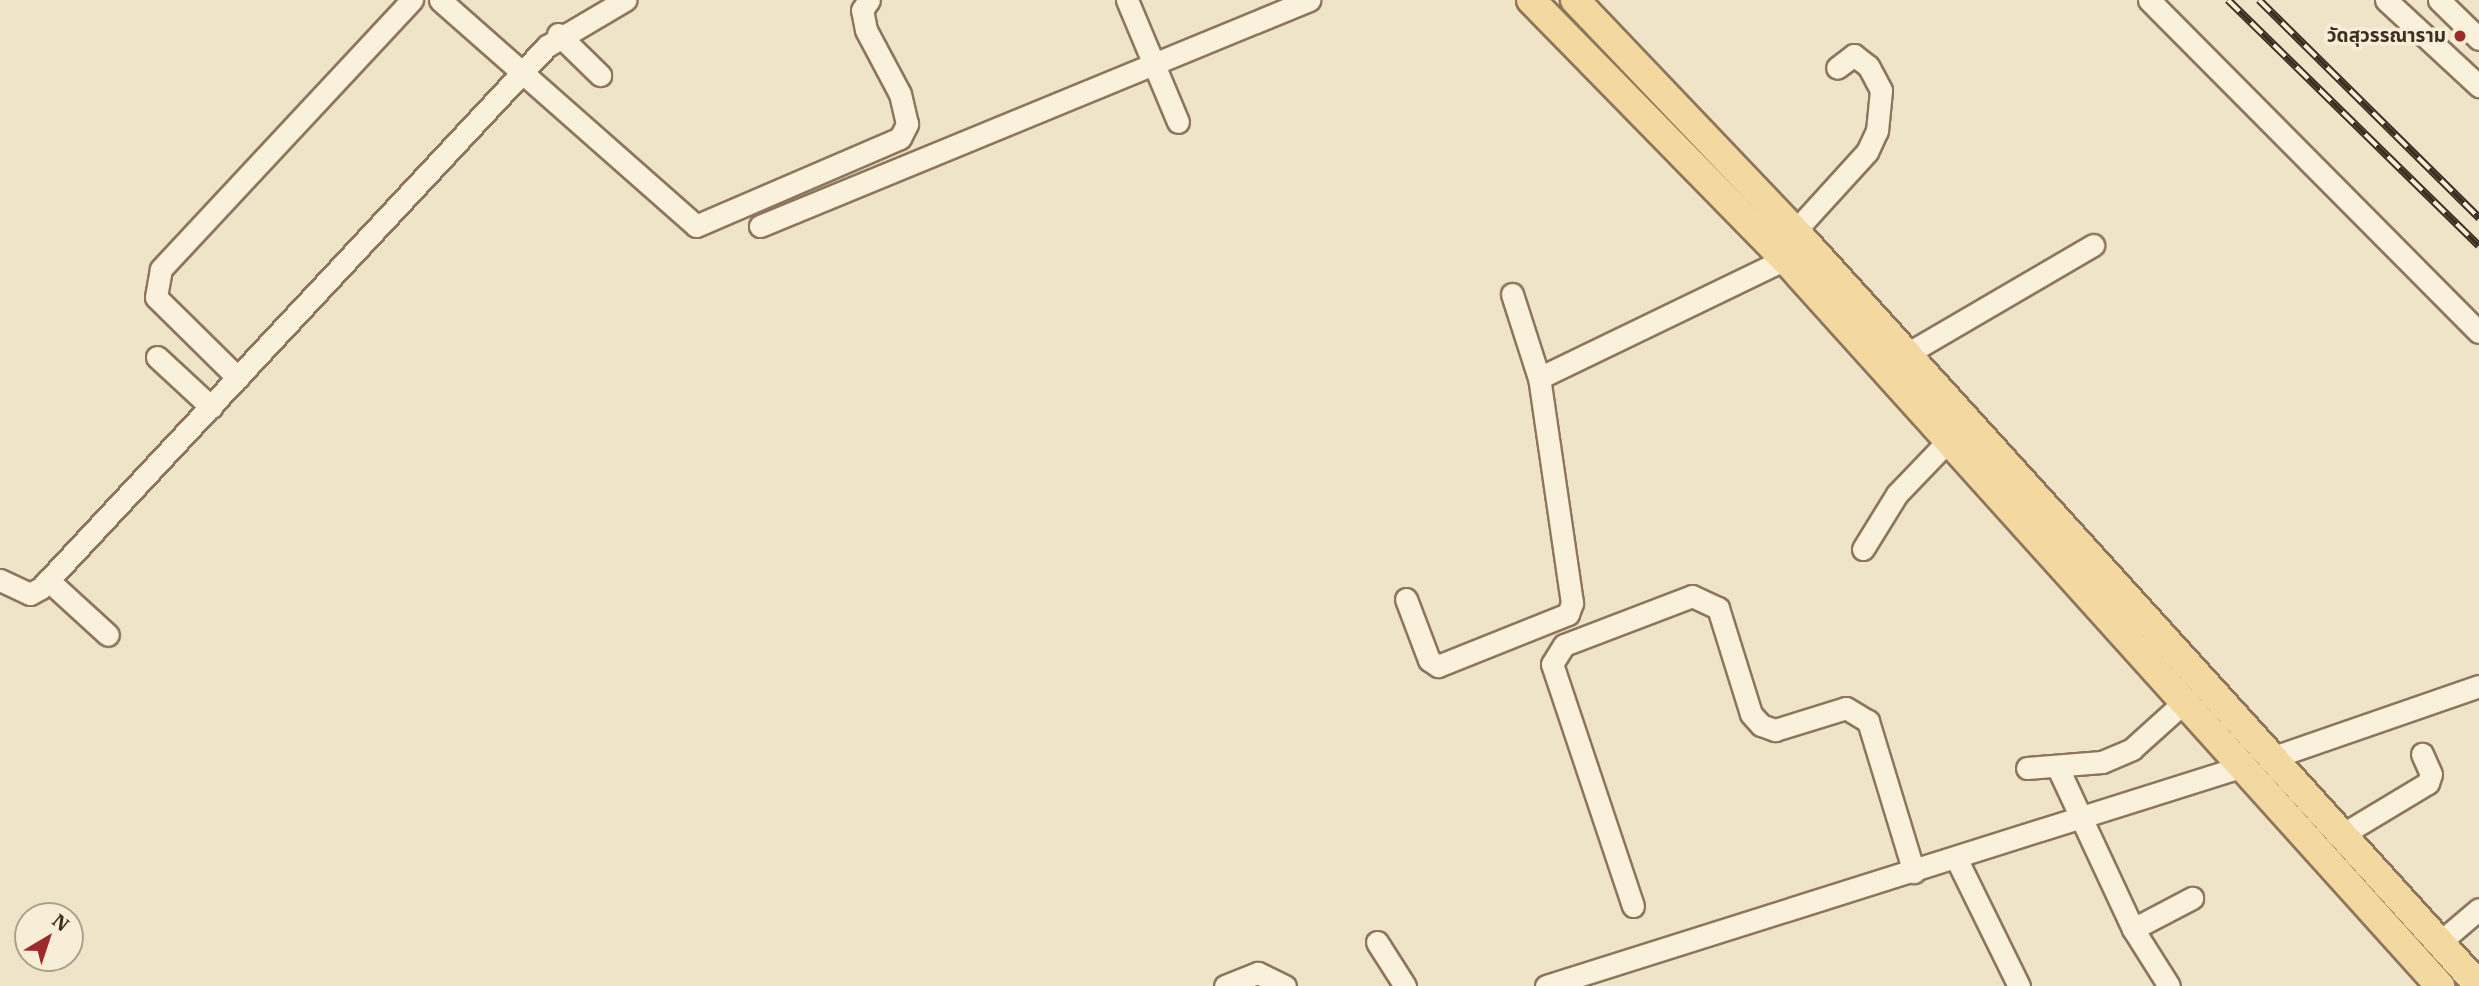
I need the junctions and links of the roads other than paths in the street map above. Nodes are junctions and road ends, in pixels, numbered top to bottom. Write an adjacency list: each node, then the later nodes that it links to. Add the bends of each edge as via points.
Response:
1 (412, 0): 28 (street, via 161,269 156,297)
2 (440, 0): 16 (street)
3 (625, 0): 12 (street)
4 (869, 0): 16 (street, via 862,10 866,30 900,94 907,124 901,138 710,224 684,221)
5 (1127, 0): 14 (street)
6 (1309, 0): 14 (street)
7 (1531, 0): 23 (main road)
8 (1575, 0): 21 (main road)
9 (2149, 0): 25 (street)
10 (2386, 0): 18 (street)
11 (2439, 0): 13 (street)
12 (558, 34): 16 (street); 17 (street)
13 (2479, 39)
14 (1156, 68): 19 (street); 20 (street, via 954,143)
15 (1837, 68): 21 (street, via 1854,55 1868,66 1881,90 1877,131 1867,152)
16 (519, 75): 28 (street)
17 (600, 75)
18 (2479, 86)
19 (1178, 122)
20 (760, 226)
21 (1795, 231): 26 (main road)
22 (2093, 245): 26 (street)
23 (1785, 259): 29 (street); 31 (main road)
24 (1512, 294): 29 (street)
25 (2479, 332)
26 (1905, 355): 40 (main road)
27 (157, 357): 30 (street)
28 (238, 378): 30 (street)
29 (1539, 378): 35 (street, via 1572,603 1568,614 1438,666 1429,660)
30 (211, 407): 34 (street)
31 (1946, 443): 32 (street, via 1897,494); 38 (main road)
32 (1863, 549)
33 (0, 580): 34 (street, via 30,594)
34 (48, 580): 36 (street)
35 (1406, 599)
36 (108, 635)
37 (2479, 686): 40 (street)
38 (2182, 704): 41 (street, via 2132,749 2102,762); 42 (main road)
39 (2423, 754): 45 (street, via 2431,774 2428,783)
40 (2274, 757): 42 (main road); 45 (main road)
41 (2057, 766): 43 (street); 44 (street)
42 (2240, 767): 44 (street); 61 (main road)
43 (2027, 768)
44 (2077, 818): 46 (street); 51 (street)
45 (2343, 834): 53 (main road)
46 (1956, 858): 47 (street); 59 (street)
47 (1914, 872): 49 (street, via 1868,721 1846,708 1774,730 1761,725 1751,714 1718,608 1692,596 1564,645 1552,664); 54 (street)
48 (2192, 898): 51 (street)
49 (1633, 906)
50 (2479, 909): 53 (street)
51 (2133, 929): 60 (street)
52 (1377, 942): 57 (street)
53 (2440, 943): 62 (main road)
54 (1588, 981): 58 (street)
55 (1225, 986): 56 (street, via 1258,973)
56 (1285, 986)
57 (1405, 986)
58 (1546, 986)
59 (2019, 986)
60 (2169, 986)
61 (2440, 986)
62 (2479, 986)

